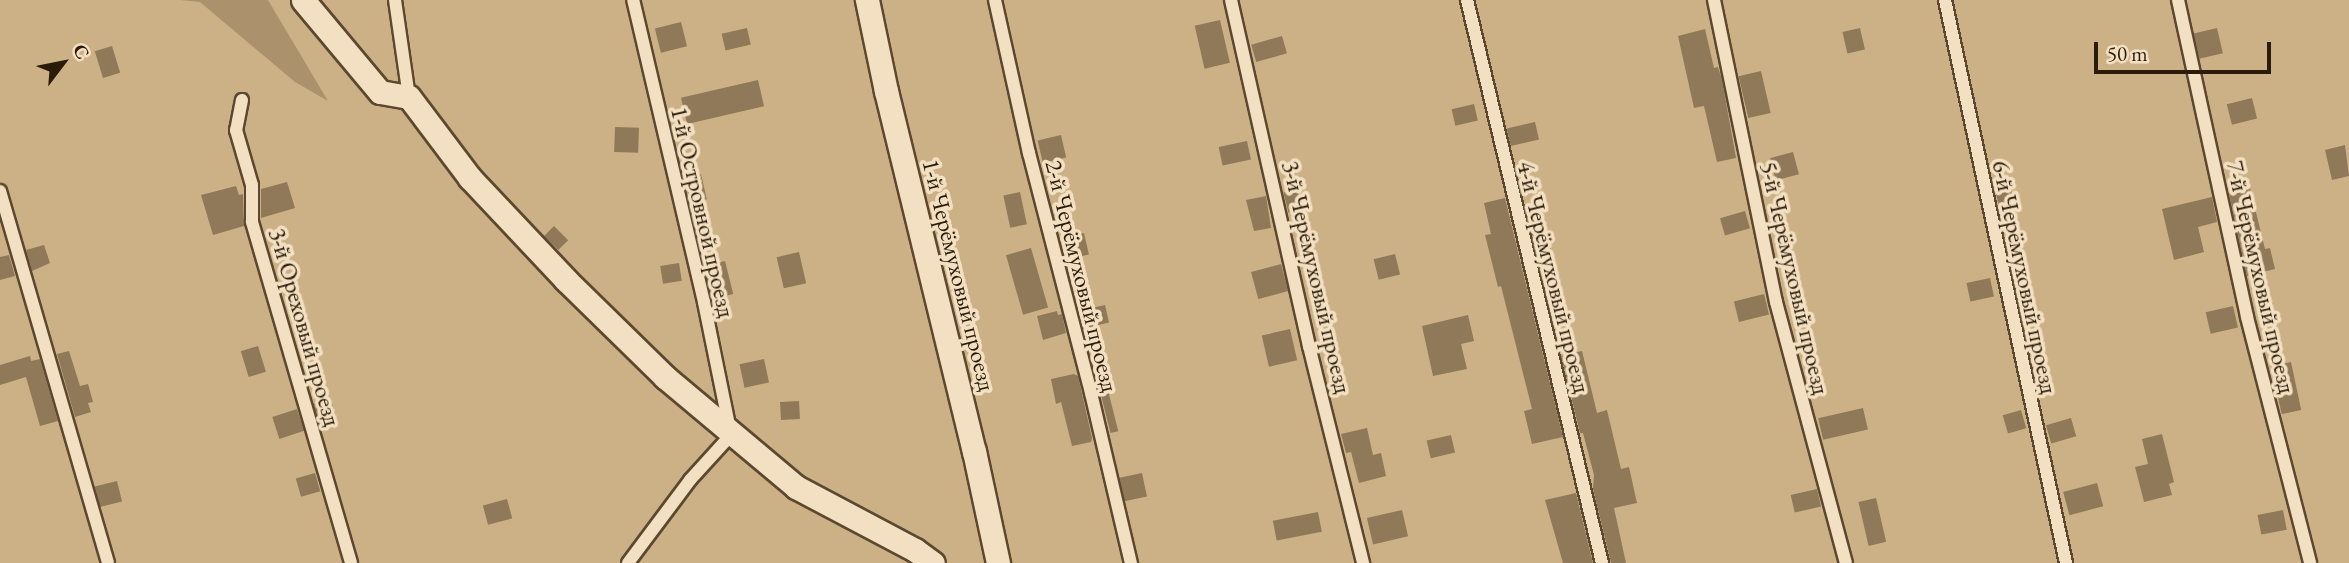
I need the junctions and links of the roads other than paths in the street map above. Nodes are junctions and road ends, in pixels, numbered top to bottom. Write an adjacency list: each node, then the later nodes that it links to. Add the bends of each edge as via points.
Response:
1 (303, 0): 11 (street, via 380,92)
2 (395, 0): 11 (lane)
3 (633, 0): 14 (lane, 1-й Островной проезд)
4 (867, 0): 19 (street, 1-й Черёмуховый проезд)
5 (995, 0): 20 (lane, 2-й Черёмуховый проезд)
6 (1231, 0): 21 (lane, 3-й Черёмуховый проезд)
7 (1467, 0): 22 (lane, 4-й Черёмуховый проезд)
8 (1714, 0): 23 (lane, 5-й Черёмуховый проезд, via 1776,302)
9 (1945, 0): 24 (lane, 6-й Черёмуховый проезд)
10 (2178, 0): 25 (lane, 7-й Черёмуховый проезд, via 2247,317)
11 (409, 97): 14 (street, via 470,178 566,280)
12 (242, 100): 16 (lane, 3-й Ореховый проезд, via 236,130 252,185 252,222)
13 (0, 191): 15 (lane)
14 (731, 435): 17 (lane, via 690,480); 18 (street, via 796,487)
15 (108, 563)
16 (351, 563)
17 (628, 563)
18 (933, 563)
19 (998, 563)
20 (1130, 563)
21 (1363, 563)
22 (1602, 563)
23 (1846, 563)
24 (2066, 563)
25 (2310, 563)

